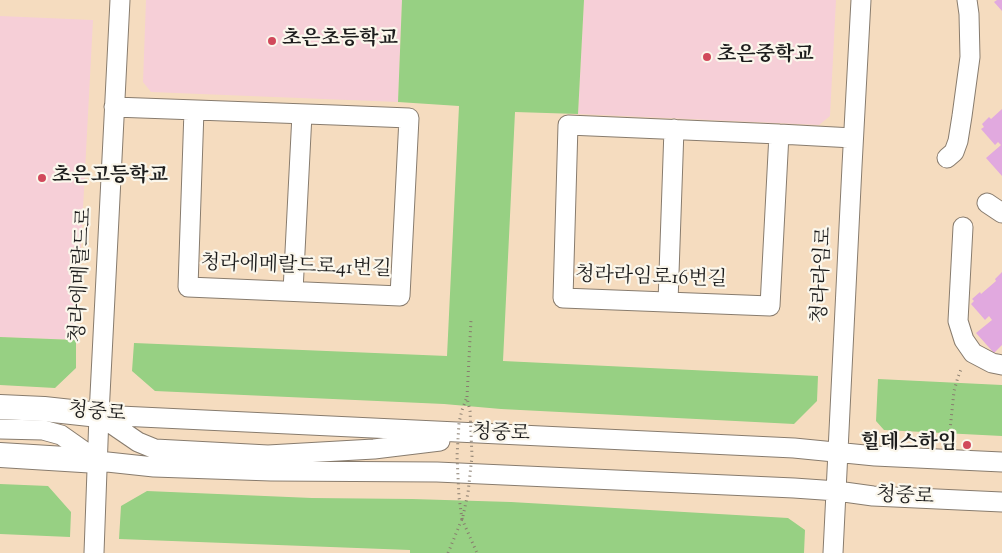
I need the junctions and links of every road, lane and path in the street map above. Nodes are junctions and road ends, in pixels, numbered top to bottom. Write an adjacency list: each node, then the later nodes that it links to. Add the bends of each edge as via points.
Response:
1 (120, 0): 4 (street, 청라에메랄드로)
2 (861, 0): 9 (street, 청라라임로)
3 (967, 0): 10 (street, via 970,57 958,141 954,152)
4 (114, 107): 5 (street, 청라에메랄드로41번길); 19 (street, 청라에메랄드로)
5 (194, 110): 6 (street, 청라에메랄드로41번길); 12 (street, 청라에메랄드로41번길, via 188,287)
6 (302, 114): 12 (street); 12 (street, 청라에메랄드로41번길, via 409,118 400,296)
7 (674, 130): 8 (street, 청라라임로16번길); 13 (street); 13 (street, 청라라임로16번길, via 568,124 563,298)
8 (779, 134): 9 (street, 청라라임로16번길); 13 (street, 청라라임로16번길, via 770,306)
9 (853, 138): 23 (street, 청라라임로)
10 (947, 158)
11 (963, 227): 15 (street, via 958,321 964,340)
12 (293, 291)
13 (668, 302)
14 (471, 320): 17 (path)
15 (973, 353): 16 (street, via 992,364); 22 (path, via 958,376)
16 (1002, 364)
17 (467, 397): 29 (path, bridge, via 472,456); 29 (path, bridge, via 459,423 457,456)
18 (0, 407): 19 (main road, 청중로)
19 (99, 415): 21 (street, 청중로); 21 (street, via 138,442 155,448 268,455 374,449); 25 (street, 청라에메랄드로)
20 (0, 429): 25 (street, via 43,430 61,435)
21 (490, 434): 23 (street, 청중로, via 794,448)
22 (949, 440)
23 (838, 453): 26 (street, 청중로); 27 (street, 청라라임로)
24 (0, 455): 25 (main road, 청중로)
25 (98, 461): 27 (street, 청중로, via 217,470 437,472); 30 (street, 청라에메랄드로)
26 (1002, 462)
27 (837, 491): 28 (street, 청중로, via 873,496); 33 (street, 청라라임로)
28 (1002, 502)
29 (462, 519): 31 (path); 32 (path)
30 (94, 553)
31 (448, 553)
32 (477, 553)
33 (833, 553)

